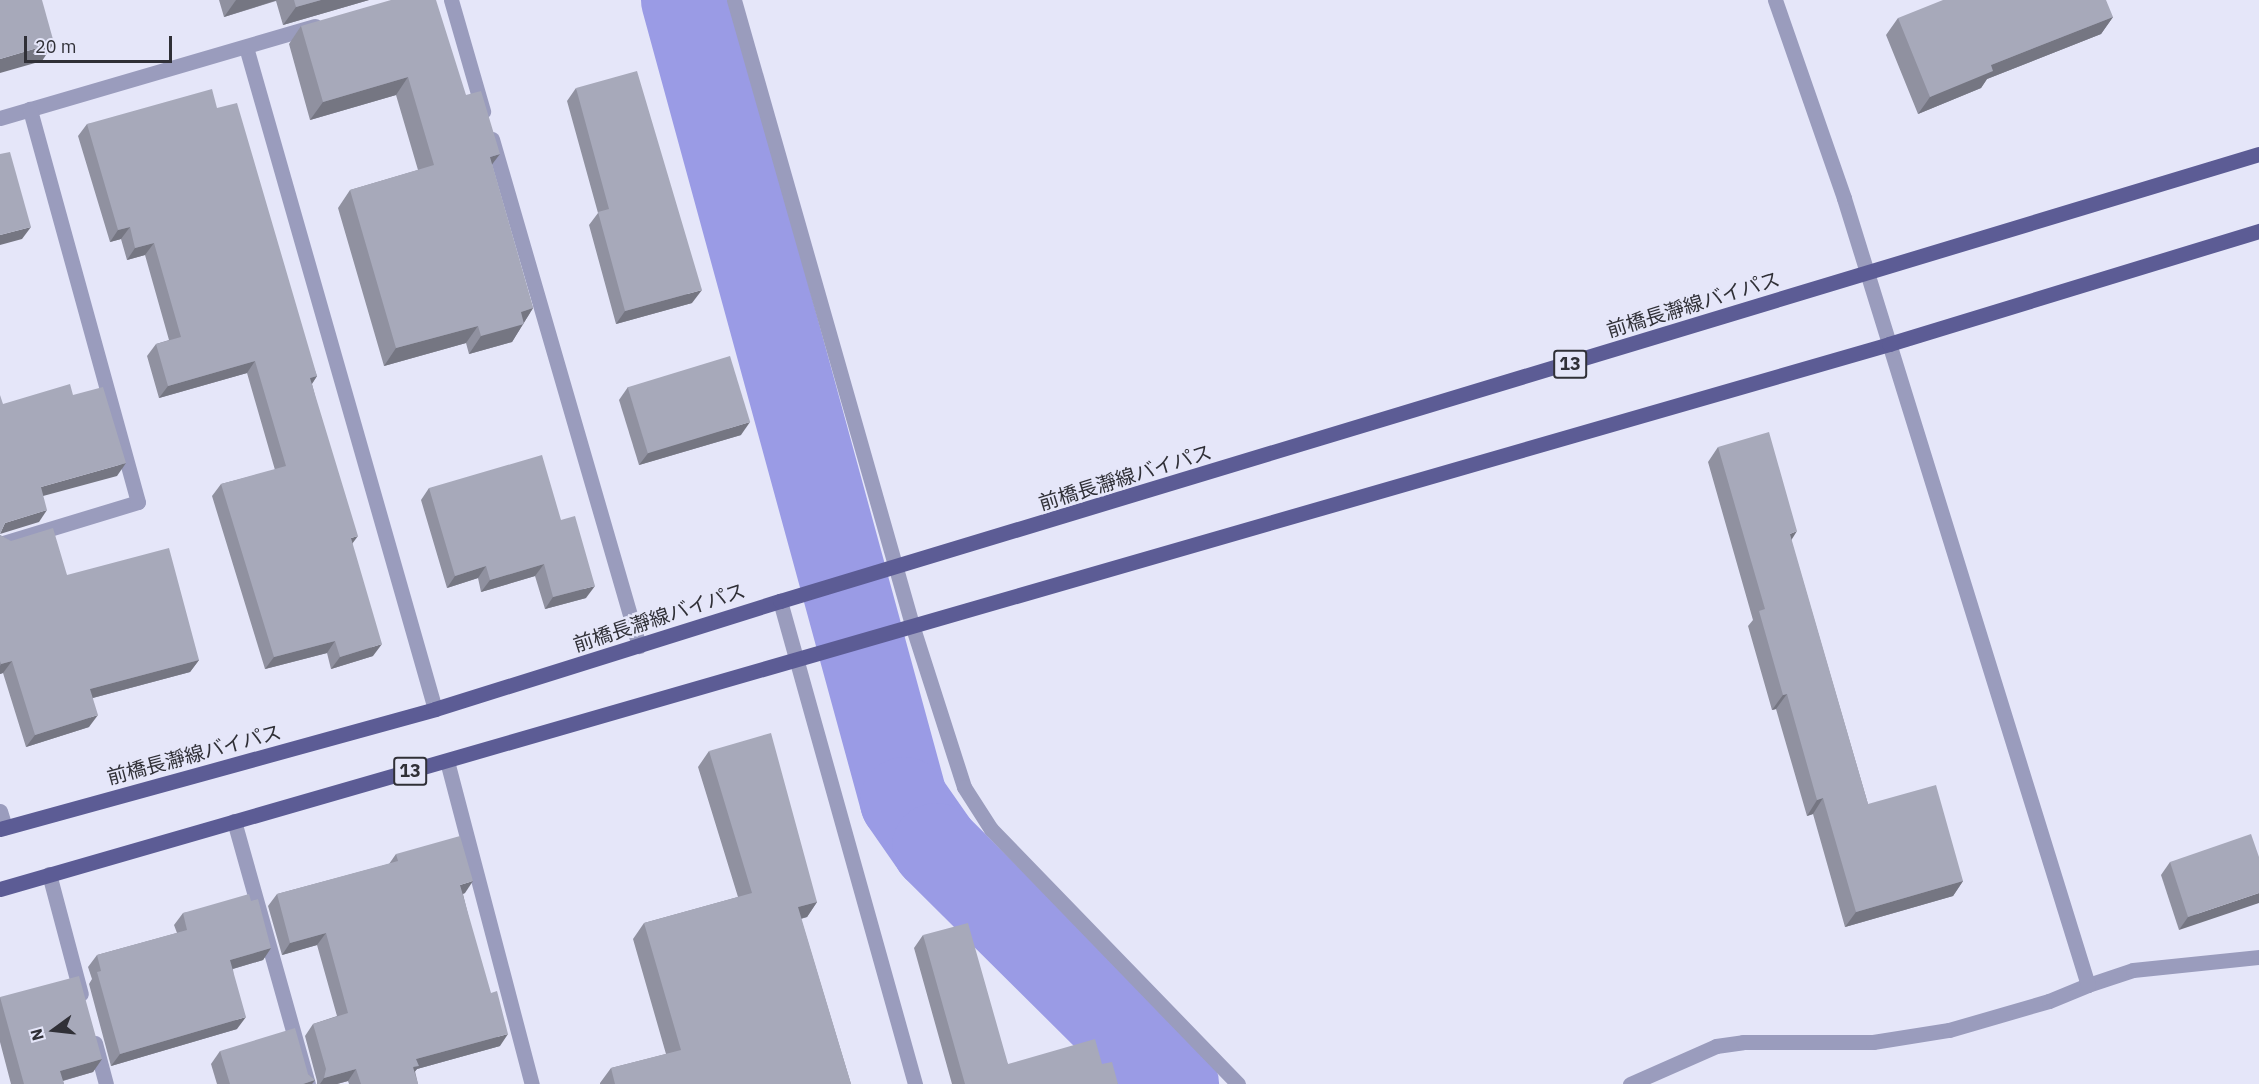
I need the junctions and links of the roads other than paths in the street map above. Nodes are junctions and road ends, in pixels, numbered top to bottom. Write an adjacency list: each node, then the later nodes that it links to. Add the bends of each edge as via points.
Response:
1 (451, 0): 16 (street)
2 (734, 0): 13 (street)
3 (1775, 0): 10 (street)
4 (336, 20): 5 (street)
5 (246, 47): 6 (street); 18 (street)
6 (30, 109): 7 (street); 12 (street, via 138,502)
7 (0, 118)
8 (2259, 154): 10 (main road, 前橋長瀞線バイパス / 13)
9 (2259, 231): 11 (main road, 13)
10 (1867, 274): 11 (street); 13 (main road, 前橋長瀞線バイパス / 13)
11 (1889, 344): 15 (main road, 13); 26 (street)
12 (0, 544)
13 (888, 570): 14 (main road, 前橋長瀞線バイパス / 13); 15 (street)
14 (780, 601): 16 (main road, 前橋長瀞線バイパス / 13); 17 (street)
15 (905, 630): 17 (main road, 13); 33 (street, via 964,787 990,829)
16 (639, 646): 18 (main road, 前橋長瀞線バイパス / 13)
17 (798, 660): 19 (main road, 13); 32 (street)
18 (435, 709): 22 (main road, 前橋長瀞線バイパス / 13)
19 (447, 761): 21 (main road, 13); 31 (street)
20 (0, 811): 22 (street)
21 (234, 821): 23 (main road, 13); 30 (street)
22 (2, 828)
23 (49, 874): 24 (main road, 13); 27 (street)
24 (0, 889)
25 (2259, 957): 26 (street, via 2133,970)
26 (2088, 985): 34 (street, via 2049,1001 1938,1032 1873,1042 1743,1042 1716,1046)
27 (85, 1007)
28 (91, 1029): 29 (street)
29 (106, 1084)
30 (308, 1084)
31 (532, 1084)
32 (915, 1084)
33 (1238, 1084)
34 (1630, 1084)

